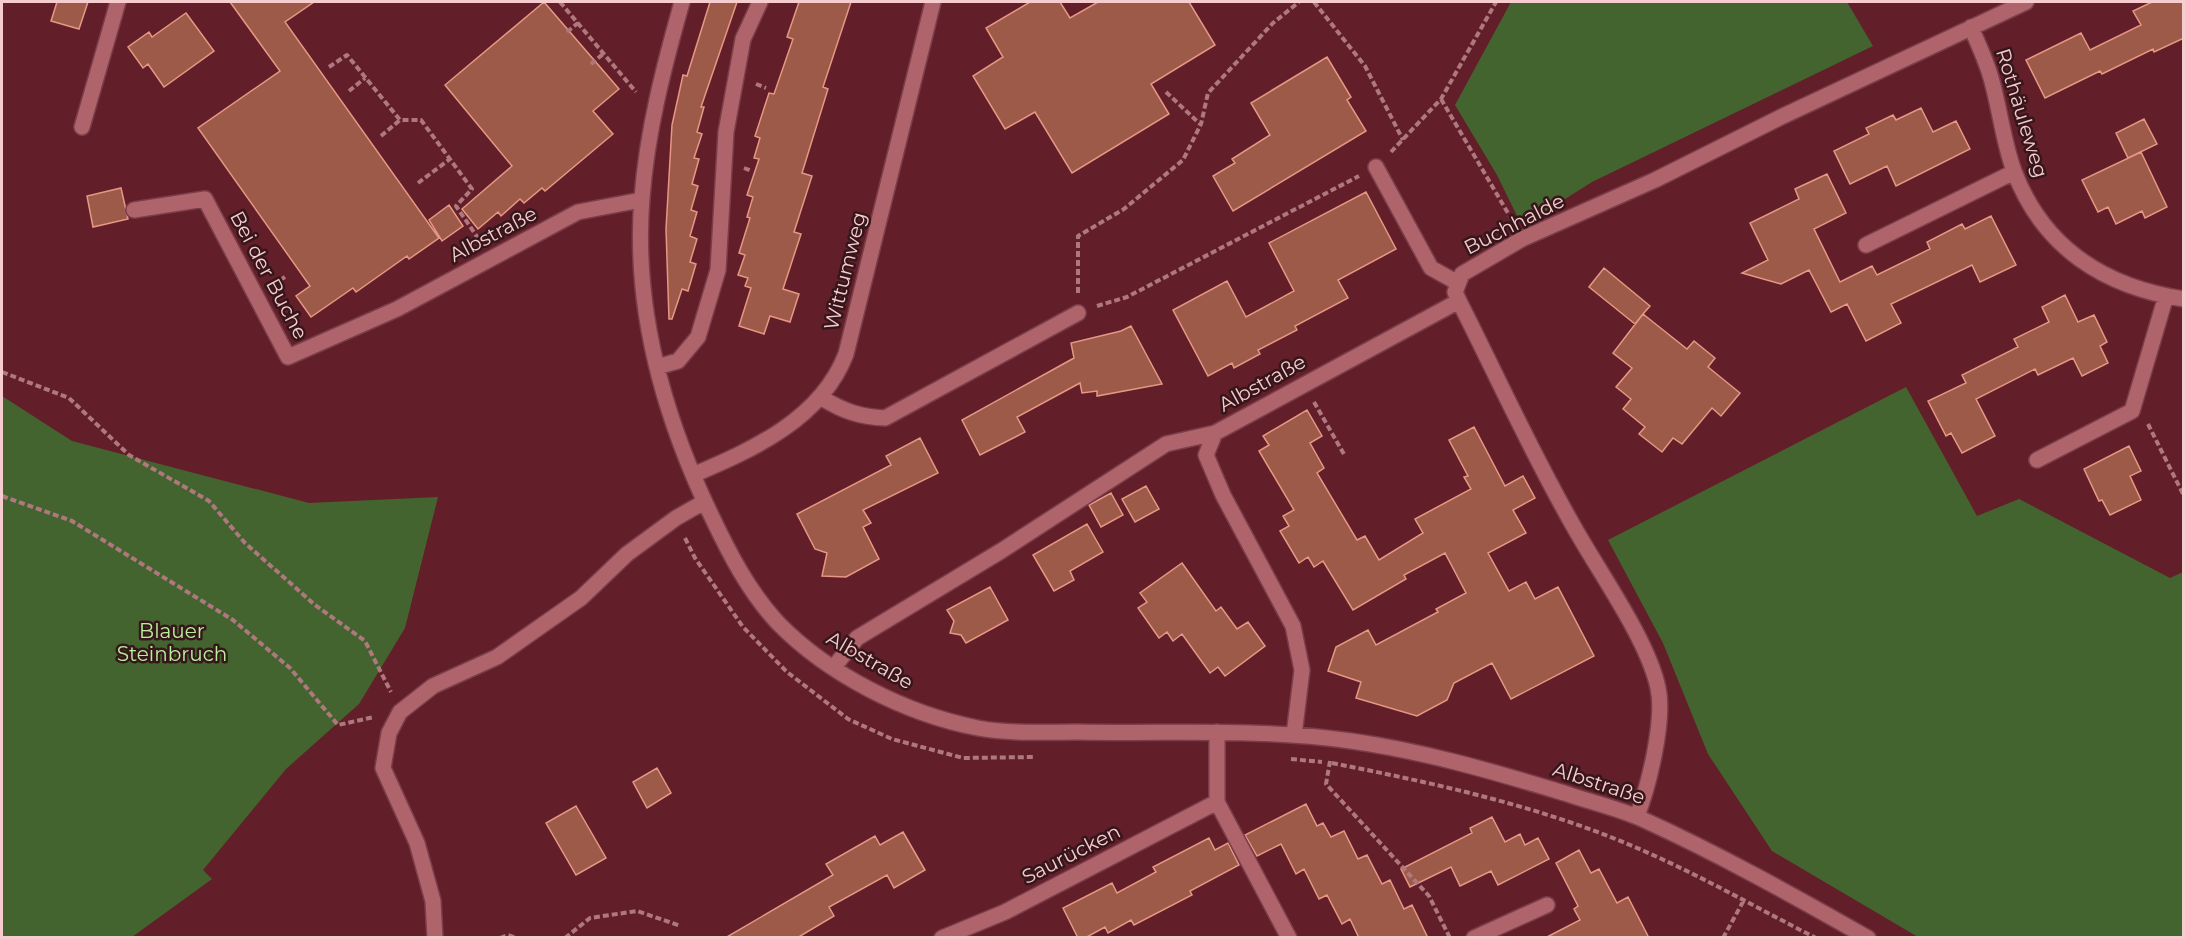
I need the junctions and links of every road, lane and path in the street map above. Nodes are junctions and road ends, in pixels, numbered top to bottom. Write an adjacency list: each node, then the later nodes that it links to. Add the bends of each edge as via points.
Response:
1 (118, 2): 23 (street)
2 (560, 2): 10 (path)
3 (682, 2): 30 (street, Albstraße, via 656,100)
4 (760, 2): 41 (street, via 743,39 726,132 718,270 698,337 678,361)
5 (933, 2): 44 (street, Wittumweg, via 846,354 837,377)
6 (1299, 2): 22 (path, via 1208,93)
7 (1314, 2): 25 (path, via 1365,66)
8 (1496, 2): 20 (path)
9 (2026, 2): 11 (street, Buchhalde)
10 (578, 23): 12 (path); 13 (path)
11 (1971, 27): 28 (street, Rothäuleweg, via 1991,78); 32 (street, Buchhalde, via 1655,180)
12 (567, 32)
13 (603, 54): 14 (path); 19 (path)
14 (591, 64)
15 (329, 67): 16 (path, via 346,55)
16 (365, 78): 17 (path); 21 (path)
17 (349, 91)
18 (1166, 92): 22 (path)
19 (637, 93)
20 (1442, 99): 25 (path); 32 (path)
21 (400, 120): 24 (path); 26 (path, via 422,120)
22 (1201, 124): 39 (path, via 1183,160 1124,209 1078,236)
23 (82, 126)
24 (381, 136)
25 (1402, 140): 27 (path)
26 (450, 159): 29 (path); 34 (path, via 472,189 456,206)
27 (1376, 167): 35 (street, via 1431,268); 39 (path, via 1127,297)
28 (2014, 172): 33 (street); 36 (street, Rothäuleweg, via 2039,217 2059,242 2091,269 2120,283)
29 (418, 183)
30 (641, 200): 34 (street, Albstraße, via 578,212); 41 (street, Albstraße, via 648,326)
31 (134, 210): 40 (street, Bei der Buche, via 205,199 288,357)
32 (1522, 239): 35 (street, Buchhalde, via 1462,274)
33 (1866, 245)
34 (492, 259): 40 (street, Albstraße)
35 (1458, 283): 38 (street, Buchhalde, via 1455,292)
36 (2166, 296): 37 (street, Rothäuleweg); 45 (street)
37 (2184, 299)
38 (1459, 301): 43 (street, Albstraße); 59 (street, Buchhalde, via 1573,525 1649,660 1659,689 1659,718 1649,778)
39 (1078, 313): 44 (street, via 885,418 860,417)
40 (369, 323)
41 (657, 367): 49 (street, Albstraße, via 671,423)
42 (2, 372): 54 (path, via 69,398 129,455 209,501 244,543 315,605 365,641)
43 (1304, 383): 46 (street, Albstraße); 47 (path)
44 (822, 398): 49 (street, Wittumweg, via 789,426)
45 (2132, 411): 48 (street); 51 (path, via 2144,415)
46 (1215, 433): 53 (street, via 1166,444 857,638); 56 (street, Albstraße, via 1206,455 1222,495 1293,626 1300,648 1302,670)
47 (1345, 456)
48 (2037, 460)
49 (693, 475): 52 (street, Albstraße)
50 (2, 496): 54 (path, via 72,521 233,620 290,668 338,725)
51 (2184, 496)
52 (704, 502): 53 (street, Albstraße, via 758,599 780,625); 54 (street, via 627,554 581,598 497,657 433,686)
53 (834, 668): 55 (street, Albstraße, via 912,708 981,728 1087,733)
54 (400, 712): 63 (street, via 389,733 383,768 417,843 433,902)
55 (1217, 732): 56 (street, Albstraße); 58 (street)
56 (1294, 735): 57 (street, Albstraße)
57 (1330, 739): 59 (street, Albstraße, via 1462,765); 69 (path, via 1326,784 1429,896)
58 (1218, 802): 67 (street, Saurücken, via 1005,912); 68 (street)
59 (1637, 816): 60 (street, Albstraße)
60 (1756, 875): 71 (path); 72 (street, Albstraße)
61 (1547, 905): 70 (street)
62 (681, 926): 66 (path, via 637,910 590,918)
63 (435, 938)
64 (500, 938): 65 (path)
65 (517, 938)
66 (565, 938)
67 (942, 938)
68 (1288, 938)
69 (1450, 938)
70 (1474, 938)
71 (1724, 938)
72 (1868, 938)

